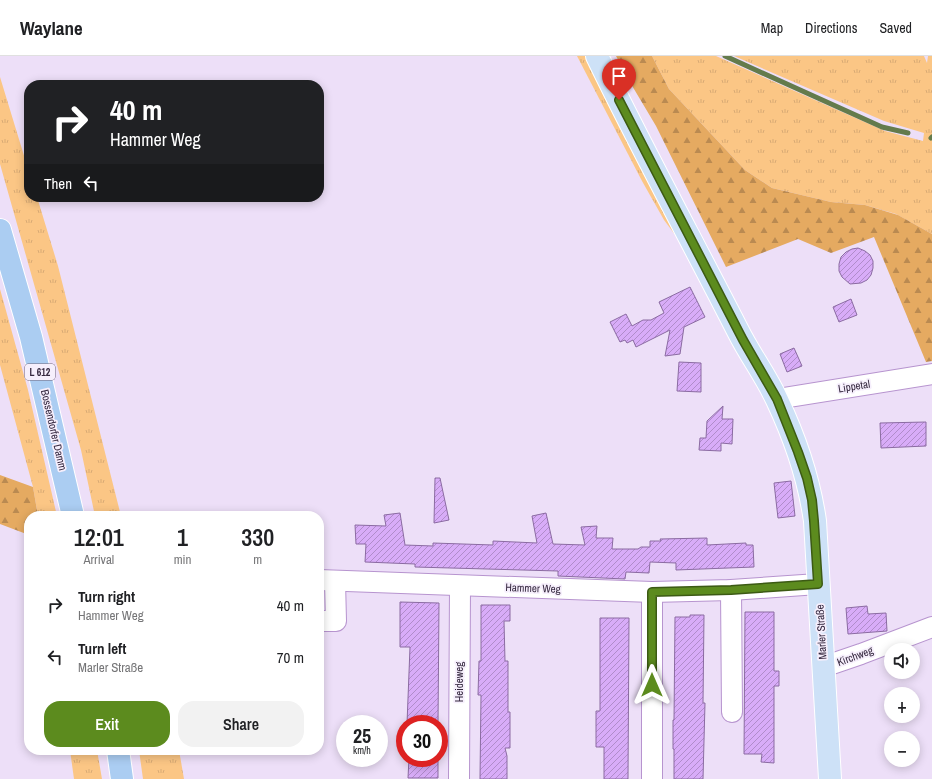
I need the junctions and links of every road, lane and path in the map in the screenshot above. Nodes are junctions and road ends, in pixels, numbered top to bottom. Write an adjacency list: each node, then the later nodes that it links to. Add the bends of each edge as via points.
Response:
1 (597, 56): 4 (main road, Marler Straße, via 743,340)
2 (0, 230): 5 (highway, Bossendorfer Damm / L 612, via 31,337)
3 (932, 374): 4 (street, Lippetal)
4 (777, 399): 7 (main road, Marler Straße, via 798,452 812,500)
5 (72, 511)
6 (327, 581): 8 (street, Hammer Weg); 11 (street, Hammer Weg, via 336,621)
7 (818, 584): 9 (street, Hammer Weg); 13 (main road, Marler Straße)
8 (460, 586): 10 (street, Hammer Weg); 17 (street, Heideweg)
9 (731, 590): 10 (street, Hammer Weg); 14 (street)
10 (652, 592): 18 (street)
11 (324, 621)
12 (932, 627): 13 (street, Kirchweg)
13 (823, 667): 19 (main road, Marler Straße)
14 (732, 712)
15 (119, 755): 16 (highway)
16 (122, 779)
17 (459, 779)
18 (652, 779)
19 (830, 779)

